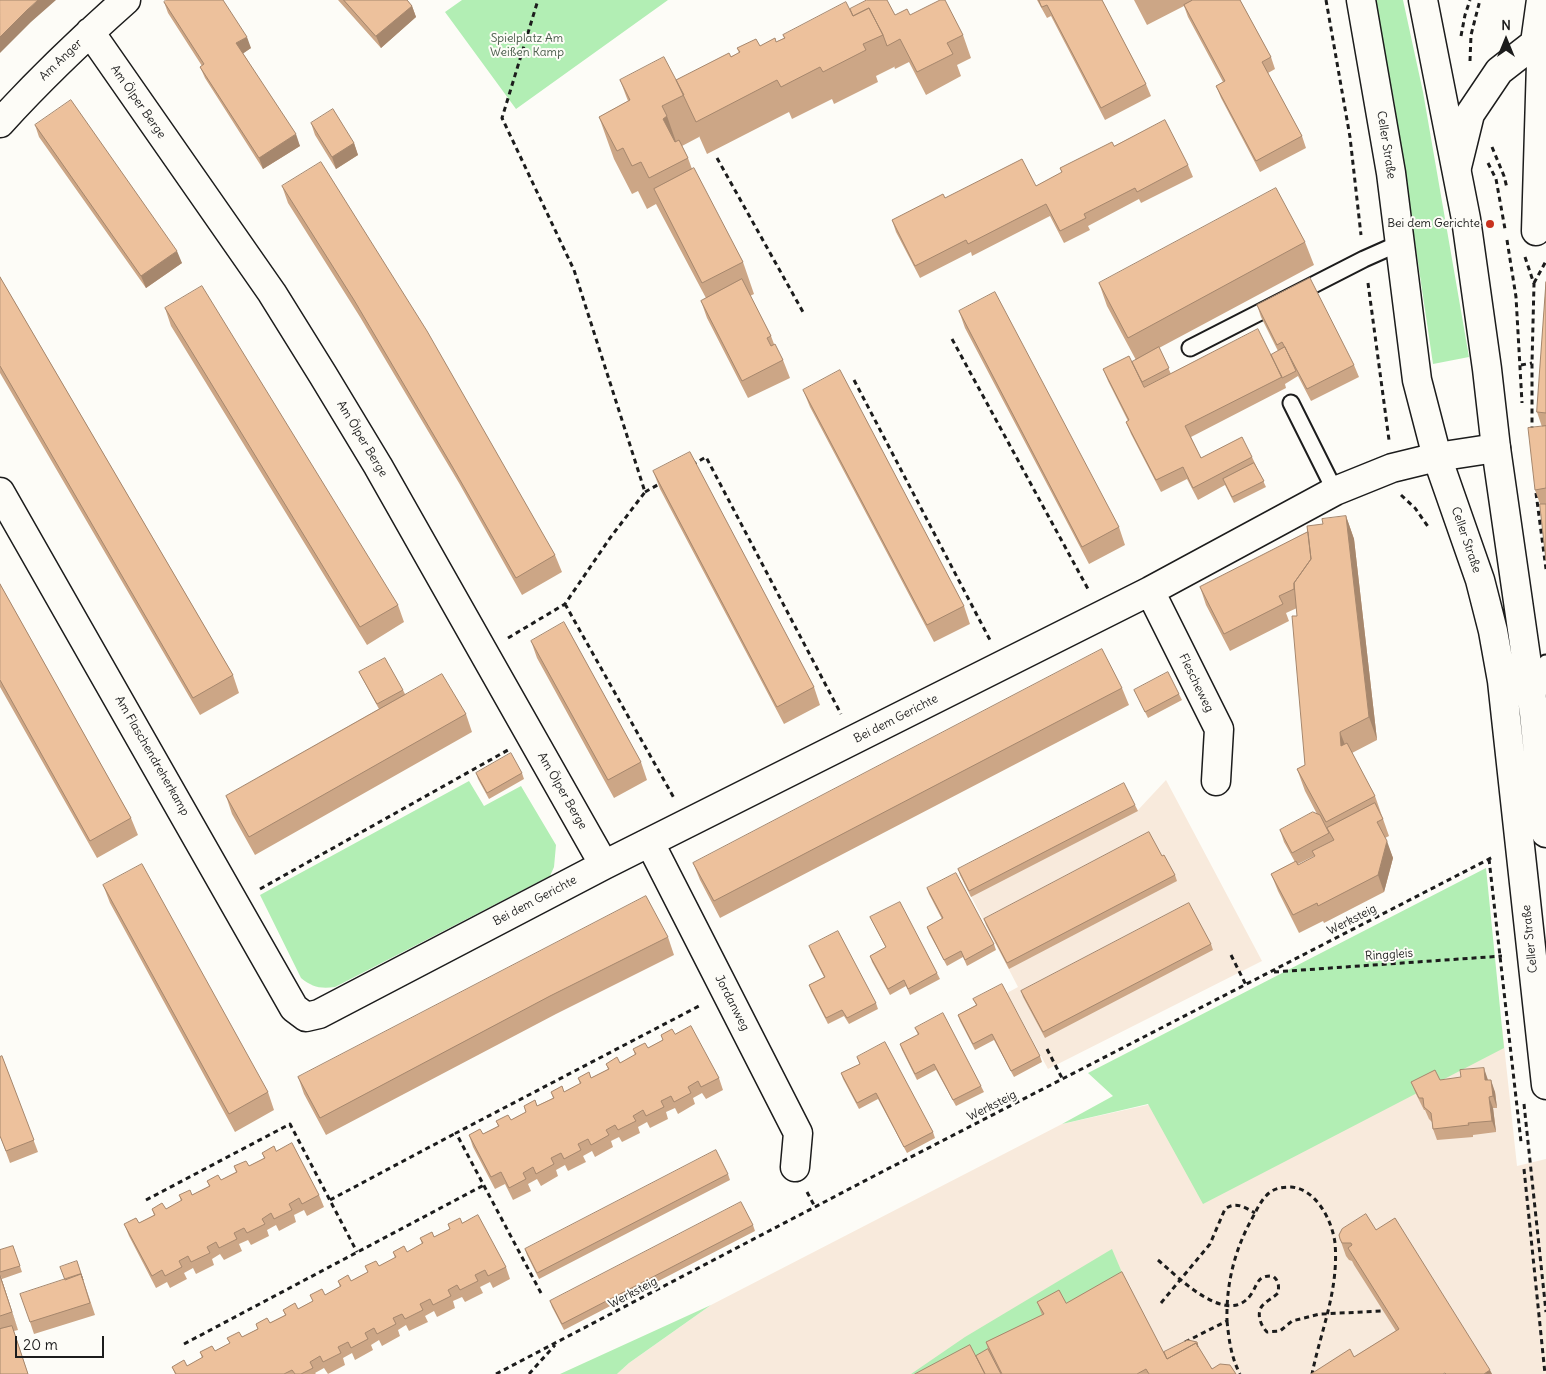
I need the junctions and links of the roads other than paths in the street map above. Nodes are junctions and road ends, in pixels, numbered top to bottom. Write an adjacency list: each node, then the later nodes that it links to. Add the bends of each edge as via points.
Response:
1 (126, 0): 5 (street, Am Anger)
2 (1361, 0): 10 (street, Celler Straße, via 1392,173)
3 (1422, 0): 8 (street)
4 (1540, 0): 6 (street)
5 (90, 32): 7 (street, Am Anger, via 34,85); 23 (street, Am Ölper Berge, via 277,302 378,466)
6 (1535, 43): 8 (street, via 1499,70 1470,114); 9 (street, via 1540,63)
7 (0, 124)
8 (1457, 168): 13 (street)
9 (1536, 231)
10 (1400, 243): 11 (lane); 14 (street, Celler Straße, via 1417,380)
11 (1190, 348)
12 (1291, 403): 15 (lane)
13 (1496, 448): 14 (street, Bei dem Gerichte); 19 (street)
14 (1437, 457): 15 (street, Bei dem Gerichte, via 1392,468); 25 (street, Celler Straße, via 1480,580 1499,664)
15 (1335, 491): 17 (street, Bei dem Gerichte)
16 (0, 492): 24 (street, Am Flaschendreherkamp, via 294,1008)
17 (1150, 591): 20 (street, Flescheweg, via 1219,730); 22 (street, Bei dem Gerichte)
18 (1546, 663): 19 (lane)
19 (1534, 713): 21 (street)
20 (1216, 781)
21 (1546, 833)
22 (650, 843): 23 (street, Bei dem Gerichte); 26 (street, Jordanweg, via 798,1134)
23 (604, 865): 24 (street, Bei dem Gerichte, via 319,1014)
24 (306, 1017)
25 (1546, 1085)
26 (795, 1167)

